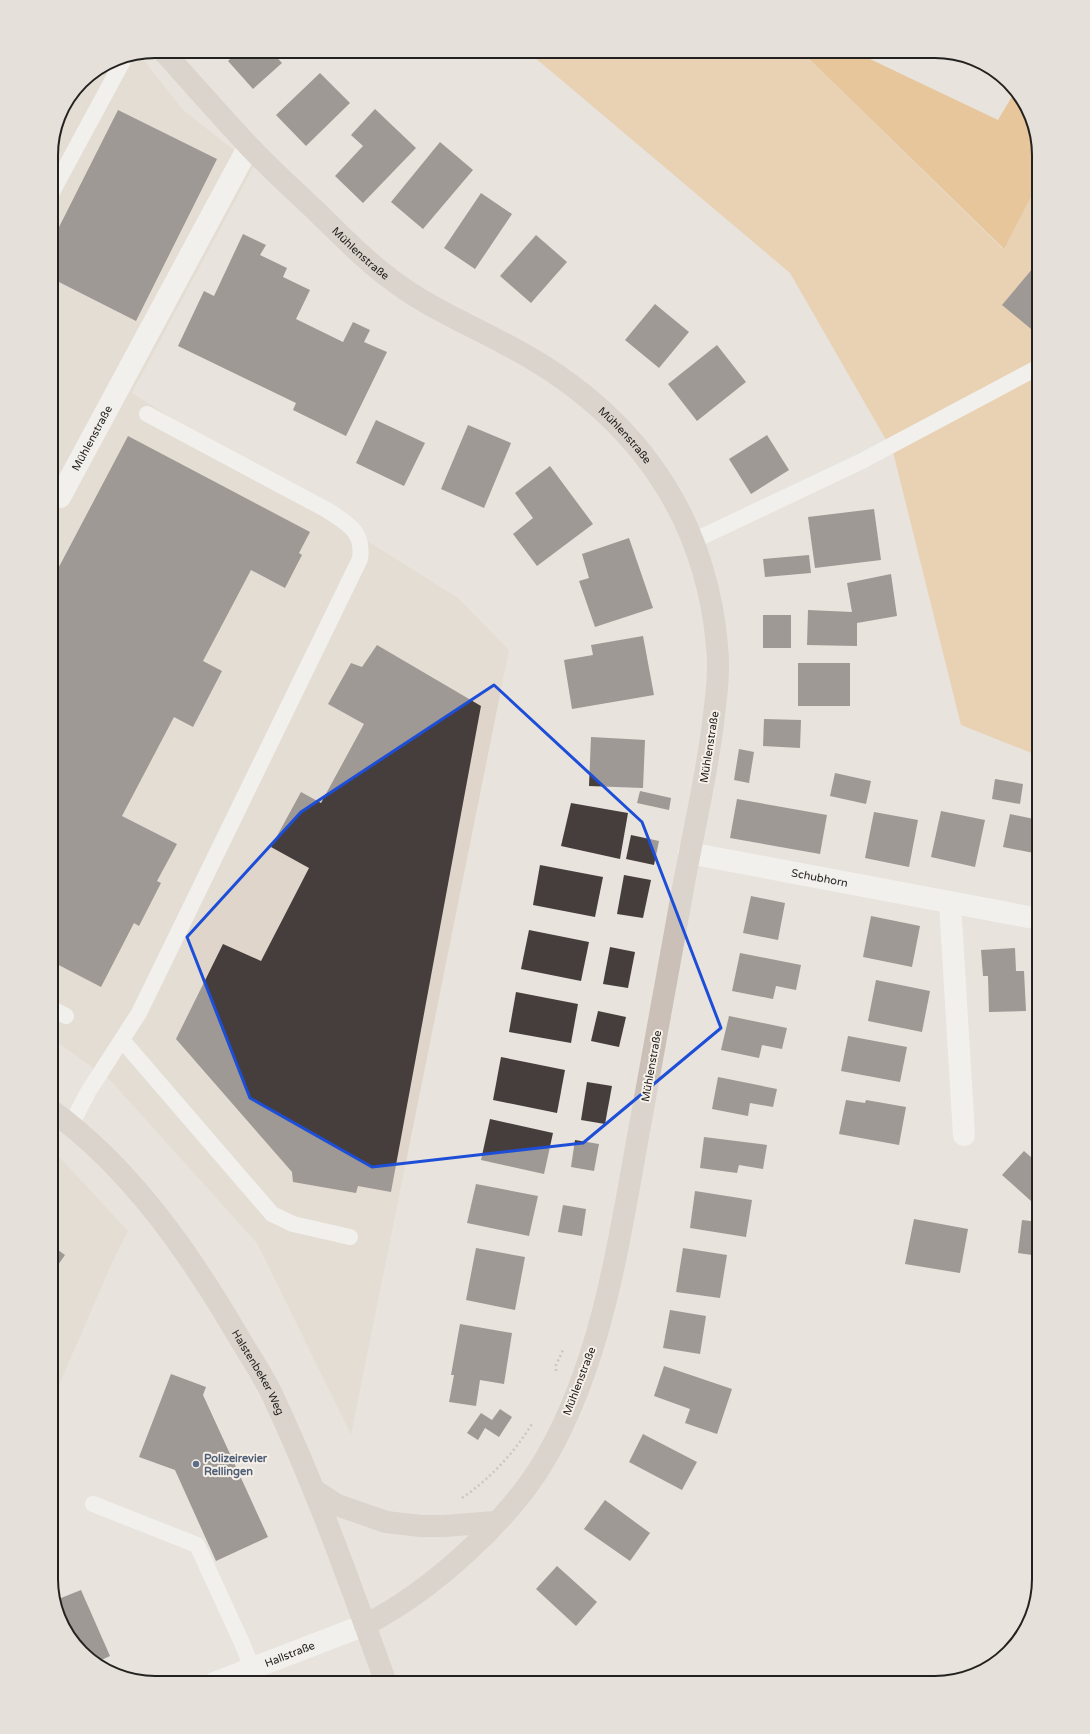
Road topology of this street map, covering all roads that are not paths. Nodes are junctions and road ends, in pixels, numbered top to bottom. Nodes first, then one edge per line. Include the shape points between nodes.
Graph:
1 (169, 58) edge
2 (121, 64) edge
3 (249, 146) junction
4 (58, 181) edge
5 (1032, 371) edge
6 (147, 414) dead end
7 (60, 497) dead end
8 (692, 541) junction
9 (689, 853) junction
10 (950, 903) junction
11 (1032, 918) edge
12 (58, 1012) edge
13 (66, 1016) dead end
14 (122, 1040) junction
15 (58, 1115) edge
16 (71, 1125) junction
17 (964, 1136) dead end
18 (350, 1237) dead end
19 (314, 1490) junction
20 (93, 1504) dead end
21 (496, 1522) junction
22 (364, 1625) junction
23 (252, 1668) junction
24 (232, 1676) edge
25 (383, 1676) edge

1 - 3 street, Mühlenstraße
2 - 4 lane
3 - 7 street, Mühlenstraße
3 - 8 street, Mühlenstraße via 389,278 412,294 552,370 593,401 623,430 652,466 674,501
5 - 8 lane via 860,462
6 - 14 lane via 327,510 348,524 359,536 362,547 360,559 139,1013
8 - 9 street, Mühlenstraße via 710,594 718,648 718,688 710,750
9 - 10 street, Schubhorn
9 - 21 street, Mühlenstraße via 621,1232 597,1332 576,1392 549,1452 536,1475
10 - 11 street, Schubhorn
10 - 17 street
12 - 13 lane
14 - 16 lane via 88,1092
14 - 18 lane via 272,1214 293,1224
15 - 16 street, Halstenbeker Weg
16 - 19 street, Halstenbeker Weg via 115,1168 161,1219 211,1290 276,1401
19 - 21 street via 337,1505 386,1522 444,1526
19 - 22 street, Halstenbeker Weg
20 - 23 lane via 197,1544
21 - 22 street, Mühlenstraße via 442,1573 387,1614
22 - 23 street, Hallstraße
22 - 25 street, Halstenbeker Weg
23 - 24 street, Hallstraße

